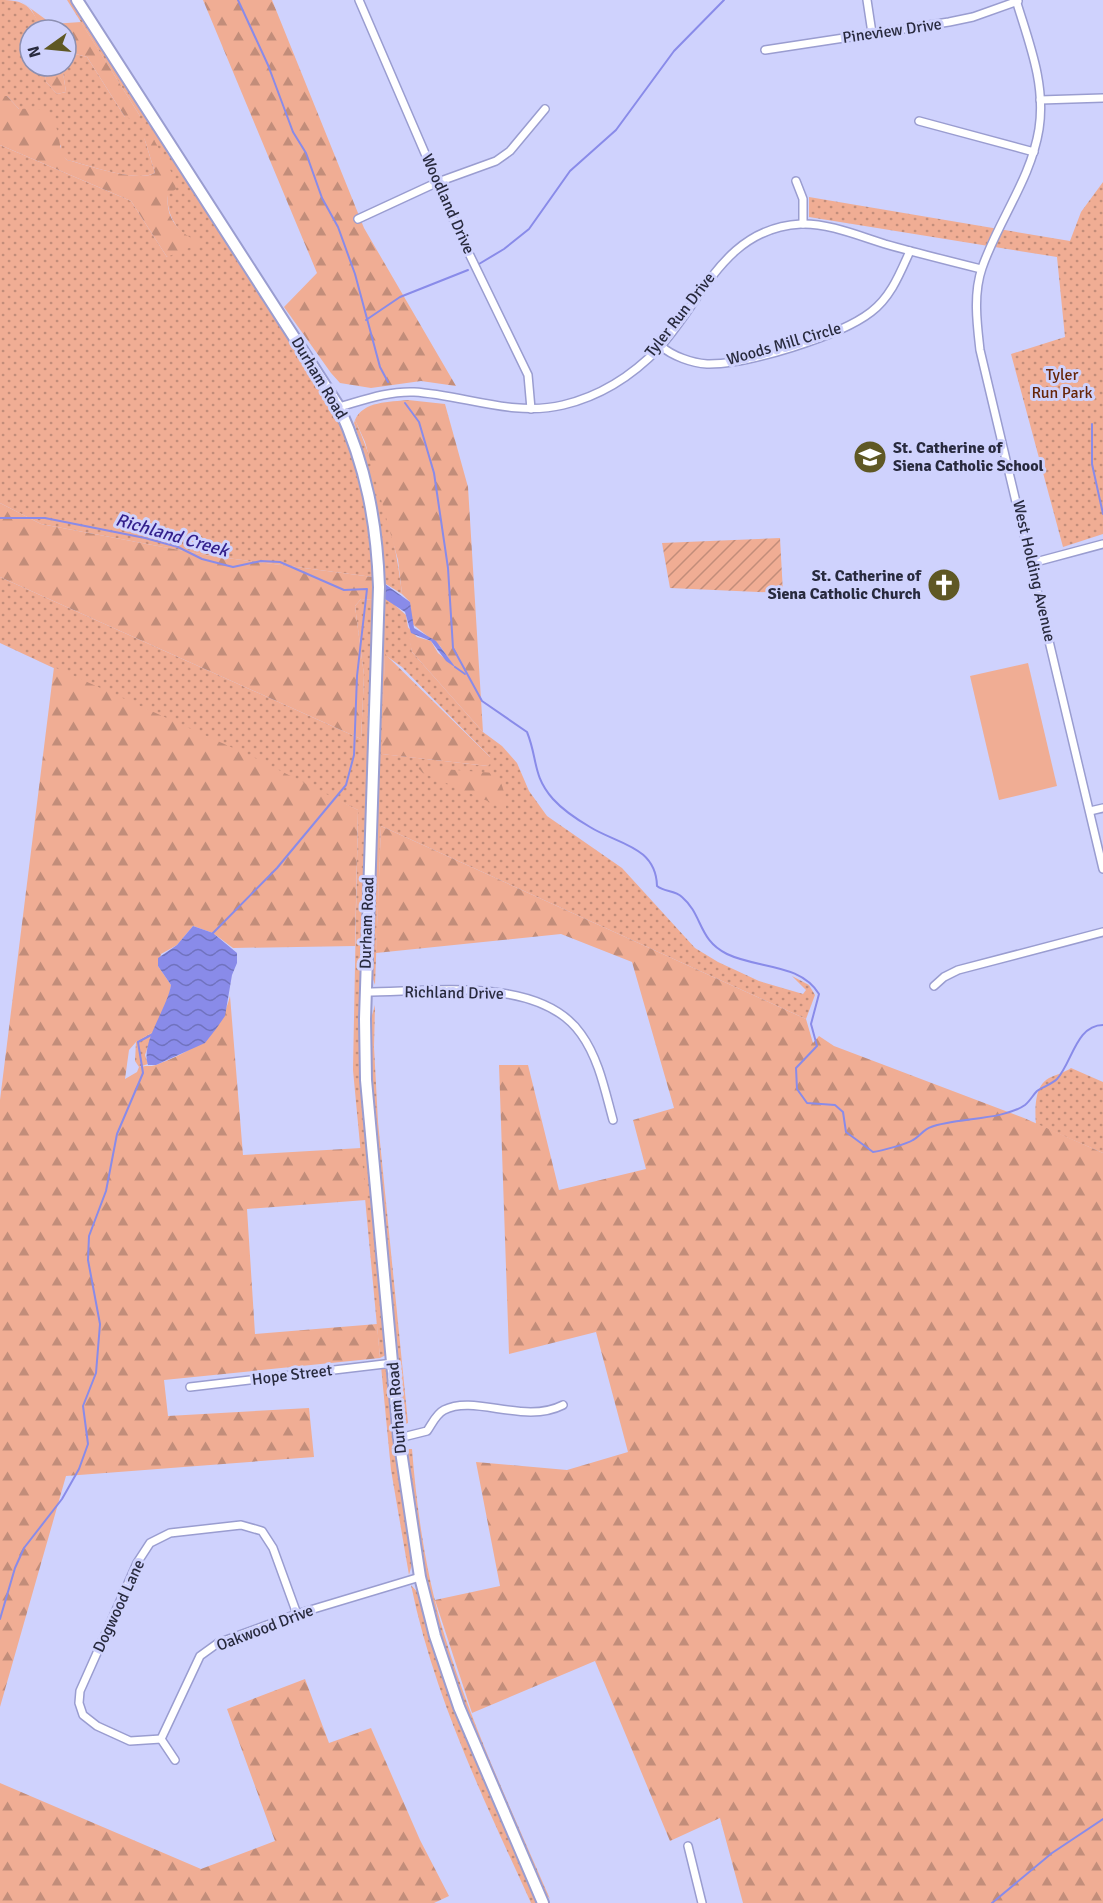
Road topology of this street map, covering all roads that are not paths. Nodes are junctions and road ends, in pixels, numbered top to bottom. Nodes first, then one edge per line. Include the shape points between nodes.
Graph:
1 (77, 0) edge
2 (359, 0) edge
3 (867, 0) edge
4 (1017, 1) edge
5 (872, 33) junction
6 (765, 50) dead end
7 (1103, 98) edge
8 (1040, 100) junction
9 (545, 109) dead end
10 (919, 121) dead end
11 (1034, 152) junction
12 (796, 181) dead end
13 (438, 182) junction
14 (358, 219) dead end
15 (803, 224) junction
16 (910, 251) junction
17 (981, 270) junction
18 (661, 346) junction
19 (339, 407) junction
20 (531, 409) junction
21 (1103, 544) edge
22 (1032, 563) junction
23 (1103, 808) edge
24 (1090, 811) junction
25 (1103, 869) edge
26 (1103, 932) edge
27 (934, 987) dead end
28 (365, 992) junction
29 (613, 1120) dead end
30 (393, 1363) junction
31 (190, 1387) dead end
32 (563, 1405) dead end
33 (399, 1438) junction
34 (420, 1577) junction
35 (297, 1614) junction
36 (161, 1739) junction
37 (175, 1760) dead end
38 (688, 1845) dead end
39 (543, 1903) edge
40 (702, 1903) edge

1 - 19 main road, Durham Road
2 - 13 street, Woodland Drive
3 - 5 street
4 - 5 street, Pineview Drive via 949,22
4 - 8 street, West Holding Avenue via 1038,71
5 - 6 street, Pineview Drive
7 - 8 street
8 - 11 street, West Holding Avenue
9 - 13 street via 510,151 496,161
10 - 11 street
11 - 17 street, West Holding Avenue
12 - 15 street via 803,199
13 - 14 street
13 - 20 street, Woodland Drive via 528,375
15 - 16 street, Tyler Run Drive via 836,229
15 - 18 street, Tyler Run Drive via 779,227 722,261
16 - 17 street, Tyler Run Drive
16 - 18 street, Woods Mill Circle via 887,297 837,332 722,363 686,359
17 - 22 street, West Holding Avenue via 976,316 980,350
18 - 20 street, Tyler Run Drive via 622,381 596,394 562,405
19 - 20 street, Tyler Run Drive via 384,393 414,392
19 - 28 main road, Durham Road via 367,483 378,549
21 - 22 street
22 - 24 street, West Holding Avenue
23 - 24 street
24 - 25 street, West Holding Avenue
26 - 27 street via 958,970
28 - 29 street, Richland Drive via 508,993 546,1004 566,1018 586,1042
28 - 30 main road, Durham Road via 366,1083
30 - 31 street, Hope Street
30 - 33 main road, Durham Road
32 - 33 street via 534,1413 455,1407 439,1414 427,1431
33 - 34 main road, Durham Road
34 - 35 street, Oakwood Drive
34 - 39 main road, Durham Road via 459,1707
35 - 36 street, Oakwood Drive via 218,1643 200,1656
35 - 36 street, Dogwood Lane via 273,1548 262,1531 241,1525 170,1533 150,1543 137,1563 94,1659 79,1703 90,1721 130,1742
36 - 37 street
38 - 40 street

